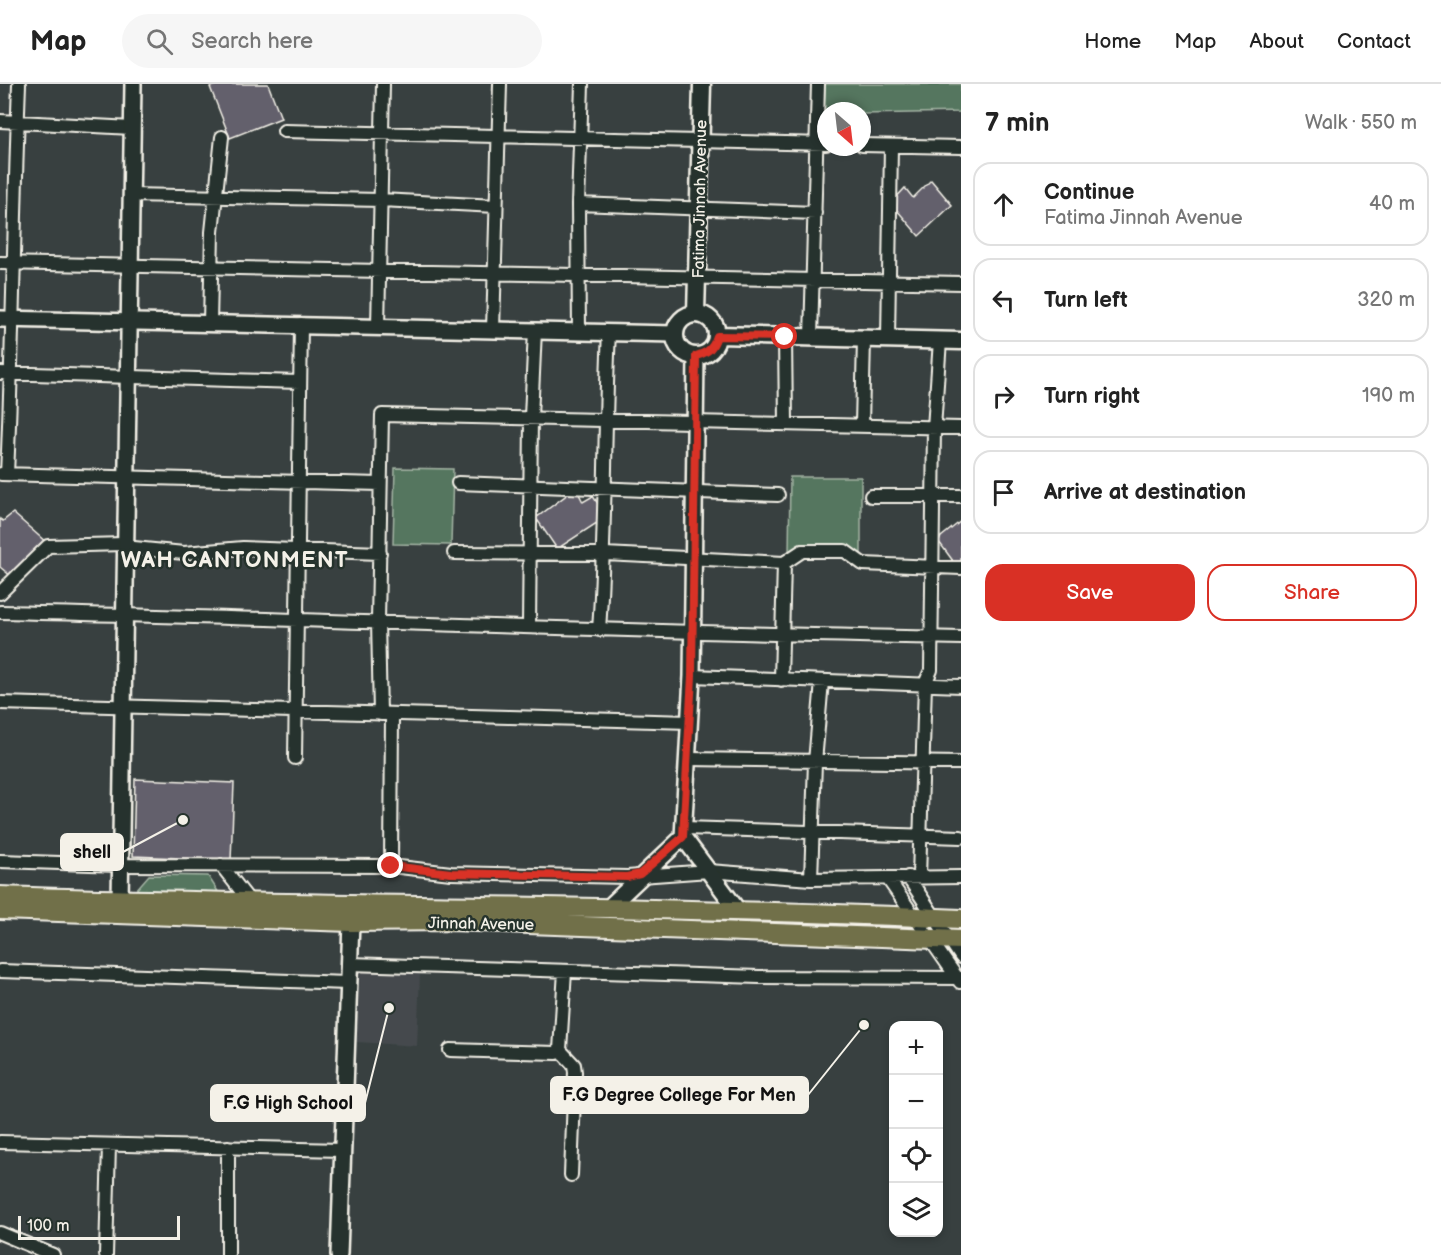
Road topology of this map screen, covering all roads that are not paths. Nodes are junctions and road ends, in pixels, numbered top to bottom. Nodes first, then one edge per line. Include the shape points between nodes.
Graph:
1 (19, 84) edge
2 (132, 84) edge
3 (383, 84) edge
4 (500, 84) edge
5 (582, 84) edge
6 (702, 84) edge
7 (818, 84) edge
8 (819, 102) edge
9 (0, 122) edge
10 (17, 123) junction
11 (132, 128) junction
12 (284, 131) dead end
13 (382, 134) junction
14 (222, 137) dead end
15 (498, 137) junction
16 (580, 140) junction
17 (700, 141) junction
18 (817, 144) edge
19 (871, 145) edge
20 (891, 146) junction
21 (961, 147) edge
22 (820, 156) edge
23 (130, 195) junction
24 (217, 196) junction
25 (381, 200) junction
26 (578, 204) junction
27 (496, 206) junction
28 (699, 208) junction
29 (814, 213) junction
30 (6, 263) edge
31 (129, 266) junction
32 (210, 267) junction
33 (379, 271) junction
34 (495, 273) junction
35 (578, 274) junction
36 (697, 276) junction
37 (813, 279) junction
38 (888, 281) junction
39 (961, 283) edge
40 (696, 314) junction
41 (7, 319) edge
42 (128, 321) junction
43 (210, 323) junction
44 (301, 324) junction
45 (378, 327) junction
46 (493, 330) junction
47 (535, 330) junction
48 (579, 331) junction
49 (609, 332) junction
50 (675, 334) junction
51 (717, 336) junction
52 (785, 337) junction
53 (811, 338) junction
54 (864, 339) junction
55 (888, 339) junction
56 (940, 340) junction
57 (961, 341) edge
58 (696, 356) junction
59 (6, 373) edge
60 (127, 378) junction
61 (300, 382) junction
62 (531, 417) junction
63 (605, 419) junction
64 (695, 420) junction
65 (786, 423) junction
66 (862, 425) junction
67 (934, 428) junction
68 (961, 428) edge
69 (3, 474) edge
70 (125, 476) junction
71 (299, 481) junction
72 (458, 483) dead end
73 (380, 484) junction
74 (531, 486) junction
75 (605, 487) junction
76 (694, 491) junction
77 (778, 495) dead end
78 (871, 496) dead end
79 (961, 496) edge
80 (934, 497) junction
81 (124, 545) junction
82 (298, 551) junction
83 (380, 553) junction
84 (454, 553) dead end
85 (530, 553) junction
86 (604, 554) junction
87 (692, 560) junction
88 (784, 563) junction
89 (933, 568) junction
90 (961, 568) edge
91 (3, 584) edge
92 (0, 612) edge
93 (122, 615) junction
94 (297, 620) junction
95 (378, 621) junction
96 (529, 627) junction
97 (599, 630) junction
98 (691, 634) junction
99 (783, 635) junction
100 (932, 637) junction
101 (961, 638) edge
102 (692, 676) junction
103 (781, 680) junction
104 (822, 681) junction
105 (925, 684) junction
106 (961, 686) edge
107 (0, 703) edge
108 (122, 706) junction
109 (295, 712) junction
110 (386, 714) junction
111 (690, 722) junction
112 (295, 758) dead end
113 (689, 759) junction
114 (923, 761) junction
115 (815, 762) junction
116 (961, 763) edge
117 (813, 832) junction
118 (684, 833) junction
119 (921, 835) junction
120 (961, 837) edge
121 (0, 861) edge
122 (120, 865) junction
123 (221, 865) junction
124 (391, 866) junction
125 (709, 871) junction
126 (640, 874) junction
127 (914, 877) junction
128 (961, 877) edge
129 (811, 879) junction
130 (888, 879) junction
131 (0, 896) edge
132 (120, 900) junction
133 (250, 902) junction
134 (0, 909) edge
135 (607, 909) junction
136 (739, 912) junction
137 (938, 918) junction
138 (918, 919) junction
139 (961, 919) edge
140 (351, 922) junction
141 (931, 939) junction
142 (956, 940) edge
143 (961, 957) edge
144 (349, 964) junction
145 (0, 971) edge
146 (565, 971) junction
147 (960, 980) edge
148 (348, 983) junction
149 (450, 1050) dead end
150 (560, 1050) junction
151 (0, 1142) edge
152 (109, 1145) junction
153 (228, 1147) junction
154 (342, 1150) junction
155 (571, 1175) dead end
156 (0, 1233) edge
157 (54, 1255) edge
158 (106, 1255) edge
159 (228, 1255) edge
160 (339, 1255) edge

1 - 10 street
2 - 11 street
3 - 13 street
4 - 15 street
5 - 16 street
6 - 17 main road, Fatima Jinnah Avenue
7 - 8 street
9 - 10 street
10 - 11 street
10 - 30 street
11 - 23 street
12 - 13 street
13 - 15 street
13 - 25 street
14 - 24 street
15 - 16 street
15 - 27 street
16 - 17 street
16 - 26 street
17 - 18 street
17 - 28 main road, Fatima Jinnah Avenue
19 - 20 street
20 - 21 street
20 - 38 street
22 - 29 street
23 - 24 street
23 - 31 street
24 - 25 street
24 - 32 street
25 - 27 street
25 - 33 street
26 - 28 street
26 - 35 street
27 - 34 street
28 - 29 street
28 - 36 main road, Fatima Jinnah Avenue
29 - 37 street
30 - 31 street
30 - 41 street
31 - 32 street
31 - 42 street
32 - 33 street
32 - 43 street
33 - 34 street
33 - 45 street
34 - 35 street
34 - 46 street
35 - 36 street
35 - 48 street
36 - 37 street
36 - 40 main road, Fatima Jinnah Avenue
37 - 38 street
37 - 53 street
38 - 39 street
38 - 55 street
40 - 50 main road via 679,322
40 - 51 main road via 714,323
41 - 42 street
41 - 59 street
42 - 43 street
42 - 60 street
43 - 44 street
44 - 45 street
44 - 61 street
45 - 46 street
46 - 47 street
47 - 48 street
47 - 62 street
48 - 49 street
49 - 50 street
49 - 63 street
50 - 58 main road via 681,350
51 - 52 main road
51 - 58 main road via 706,353
52 - 53 main road
52 - 65 street
53 - 54 main road
54 - 55 main road
54 - 66 street
55 - 56 main road
56 - 57 main road
56 - 67 street
58 - 64 street
59 - 60 street
59 - 69 street
60 - 61 street
60 - 70 street
61 - 71 street
62 - 63 street
62 - 73 street via 382,415
62 - 74 street
63 - 64 street
63 - 75 street
64 - 65 street
64 - 76 street
65 - 66 street
66 - 67 street
67 - 68 street
67 - 80 street
69 - 70 street
70 - 71 street
70 - 81 street
71 - 73 street
71 - 82 street
72 - 74 street
73 - 83 street
74 - 75 street
74 - 85 street
75 - 76 street
75 - 86 street
76 - 77 street
76 - 87 street
78 - 80 street
79 - 80 street
80 - 89 street
81 - 82 street via 184,553 243,548
81 - 91 street via 48,546
81 - 93 street
82 - 83 street
82 - 94 street
83 - 95 street
84 - 85 street
85 - 86 street
85 - 96 street
86 - 87 street
86 - 97 street
87 - 88 street
87 - 98 street
88 - 89 street via 802,551 845,551 863,564
88 - 99 street
89 - 90 street
89 - 100 street
92 - 93 street
93 - 94 street
93 - 108 street
94 - 95 street
94 - 109 street
95 - 96 street
95 - 110 street
96 - 97 street
97 - 98 street
98 - 99 street
98 - 102 street
99 - 100 street
99 - 103 street
100 - 101 street
100 - 105 street via 931,670
102 - 103 street
102 - 111 street
103 - 104 street
104 - 105 street
104 - 115 street
105 - 106 street
105 - 114 street
107 - 108 street
108 - 109 street
108 - 122 street
109 - 110 street
109 - 112 street
110 - 111 street
110 - 124 street
111 - 113 street
113 - 115 street
113 - 118 street
114 - 115 street
114 - 116 street
114 - 119 street
115 - 117 street
117 - 118 street
117 - 119 street
117 - 129 street
118 - 125 street
118 - 126 street
119 - 120 street
119 - 127 street
121 - 122 street
122 - 123 street
122 - 132 street
123 - 124 street
123 - 133 street
124 - 126 street via 451,873 627,877
125 - 126 street
125 - 129 street
125 - 136 street
126 - 135 street
127 - 128 street
127 - 130 street
127 - 137 street
129 - 130 street
130 - 138 street
131 - 132 main road, Jinnah Avenue
132 - 133 main road, Jinnah Avenue
133 - 135 main road, Jinnah Avenue
134 - 140 main road, Jinnah Avenue
135 - 136 main road, Jinnah Avenue
136 - 138 main road, Jinnah Avenue
137 - 138 main road, Jinnah Avenue
137 - 139 main road, Jinnah Avenue
137 - 142 street
138 - 141 street
140 - 141 main road, Jinnah Avenue via 462,921
140 - 144 street
141 - 142 main road, Jinnah Avenue
141 - 147 street
142 - 143 street
144 - 146 street
144 - 148 street
145 - 148 street
146 - 147 street
146 - 150 street
148 - 154 street
149 - 150 street
150 - 155 street via 575,1072
151 - 152 street
152 - 153 street
152 - 158 street
153 - 154 street
153 - 159 street
154 - 160 street
156 - 157 street

